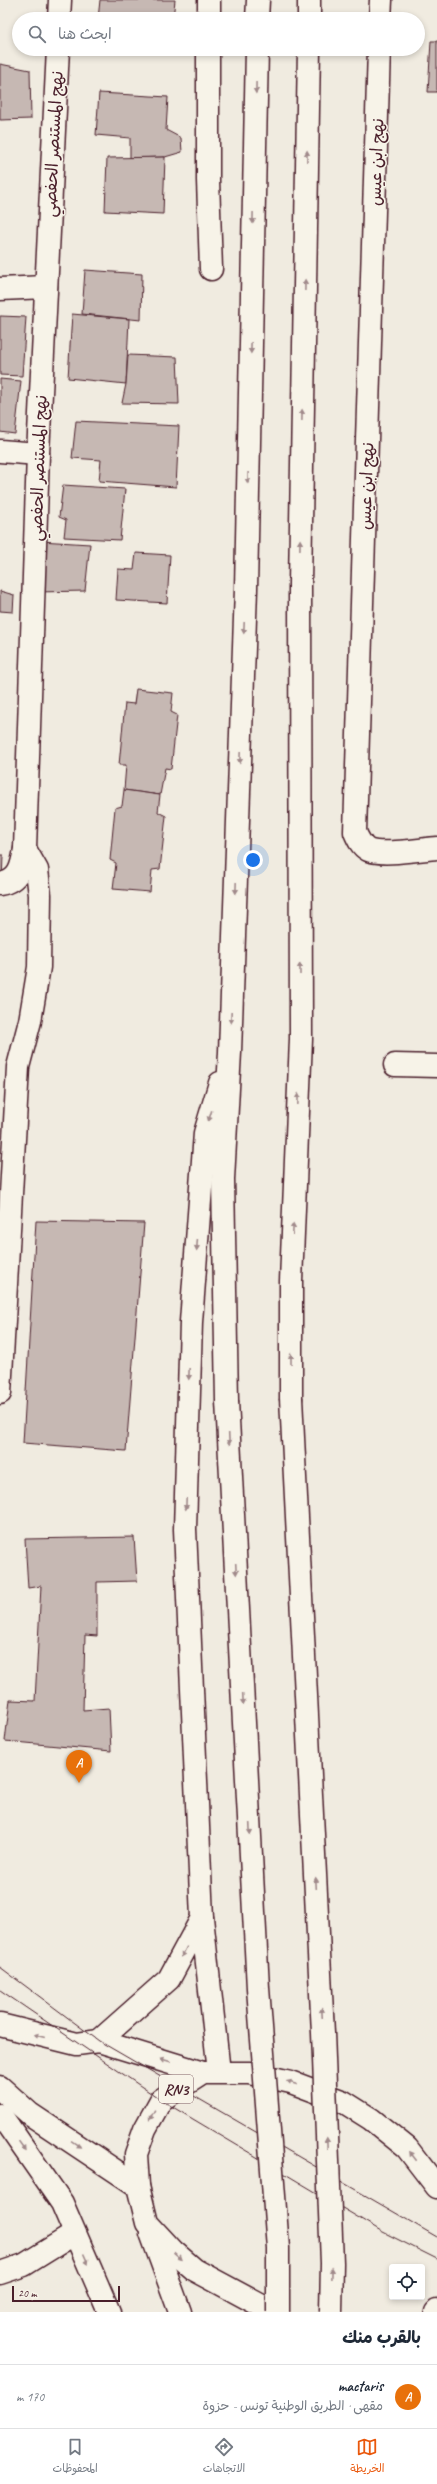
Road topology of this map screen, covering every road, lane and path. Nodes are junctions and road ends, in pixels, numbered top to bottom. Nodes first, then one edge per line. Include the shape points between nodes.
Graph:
1 (60, 0) edge
2 (209, 0) edge
3 (258, 0) edge
4 (309, 0) edge
5 (381, 0) edge
6 (59, 12) edge
7 (209, 12) edge
8 (257, 12) edge
9 (309, 12) edge
10 (380, 12) edge
11 (58, 56) edge
12 (208, 56) edge
13 (257, 56) edge
14 (309, 56) edge
15 (379, 56) edge
16 (211, 268) dead end
17 (46, 287) junction
18 (0, 289) edge
19 (0, 451) edge
20 (38, 454) junction
21 (437, 848) edge
22 (25, 849) junction
23 (5, 883) edge
24 (230, 1052) junction
25 (395, 1065) dead end
26 (437, 1066) edge
27 (9, 1067) edge
28 (0, 1393) edge
29 (202, 1918) junction
30 (0, 2025) edge
31 (100, 2041) junction
32 (211, 2072) junction
33 (0, 2087) edge
34 (0, 2114) edge
35 (138, 2186) junction
36 (437, 2187) edge
37 (147, 2223) junction
38 (74, 2234) junction
39 (0, 2273) edge
40 (109, 2312) edge
41 (180, 2312) edge
42 (273, 2312) edge
43 (278, 2312) edge
44 (331, 2312) edge

1 - 6 main road
2 - 7 main road
3 - 8 main road
4 - 9 main road
5 - 10 main road
11 - 17 main road, نهج المستنصر الحفصي
12 - 16 main road
13 -> 24 main road via 246,589
44 -> 14 main road, bridge via 332,2262 323,2033 291,1398 291,1281 301,1039 300,584
15 - 21 main road, نهج ابن عيس via 355,832 359,842 368,850
17 - 18 main road
17 - 20 main road, نهج المستنصر الحفصي
19 - 20 main road
20 - 22 main road, نهج المستنصر الحفصي
22 - 23 main road, نهج المستنصر الحفصي via 19,872
22 - 27 main road via 37,870 40,895 39,967 30,1021
24 -> 29 main road via 205,1133 191,1322 185,1529
24 -> 43 main road, bridge via 223,1179 227,1400 258,1980 278,2248
25 - 26 main road
27 - 28 main road
29 -> 31 main road via 169,1979
29 - 32 main road
31 -> 30 main road, RN3 via 77,2044
32 -> 31 main road, RN3
32 -> 35 main road, RN3 via 160,2100 136,2154
36 -> 32 main road, RN3 via 407,2148 371,2119 344,2102 291,2082 250,2073
33 -> 35 main road via 30,2114
34 -> 38 main road via 62,2203
35 - 37 main road, RN3
37 - 41 main road
37 -> 42 main road, RN3 via 195,2270
38 - 39 main road via 24,2264
38 -> 40 main road

